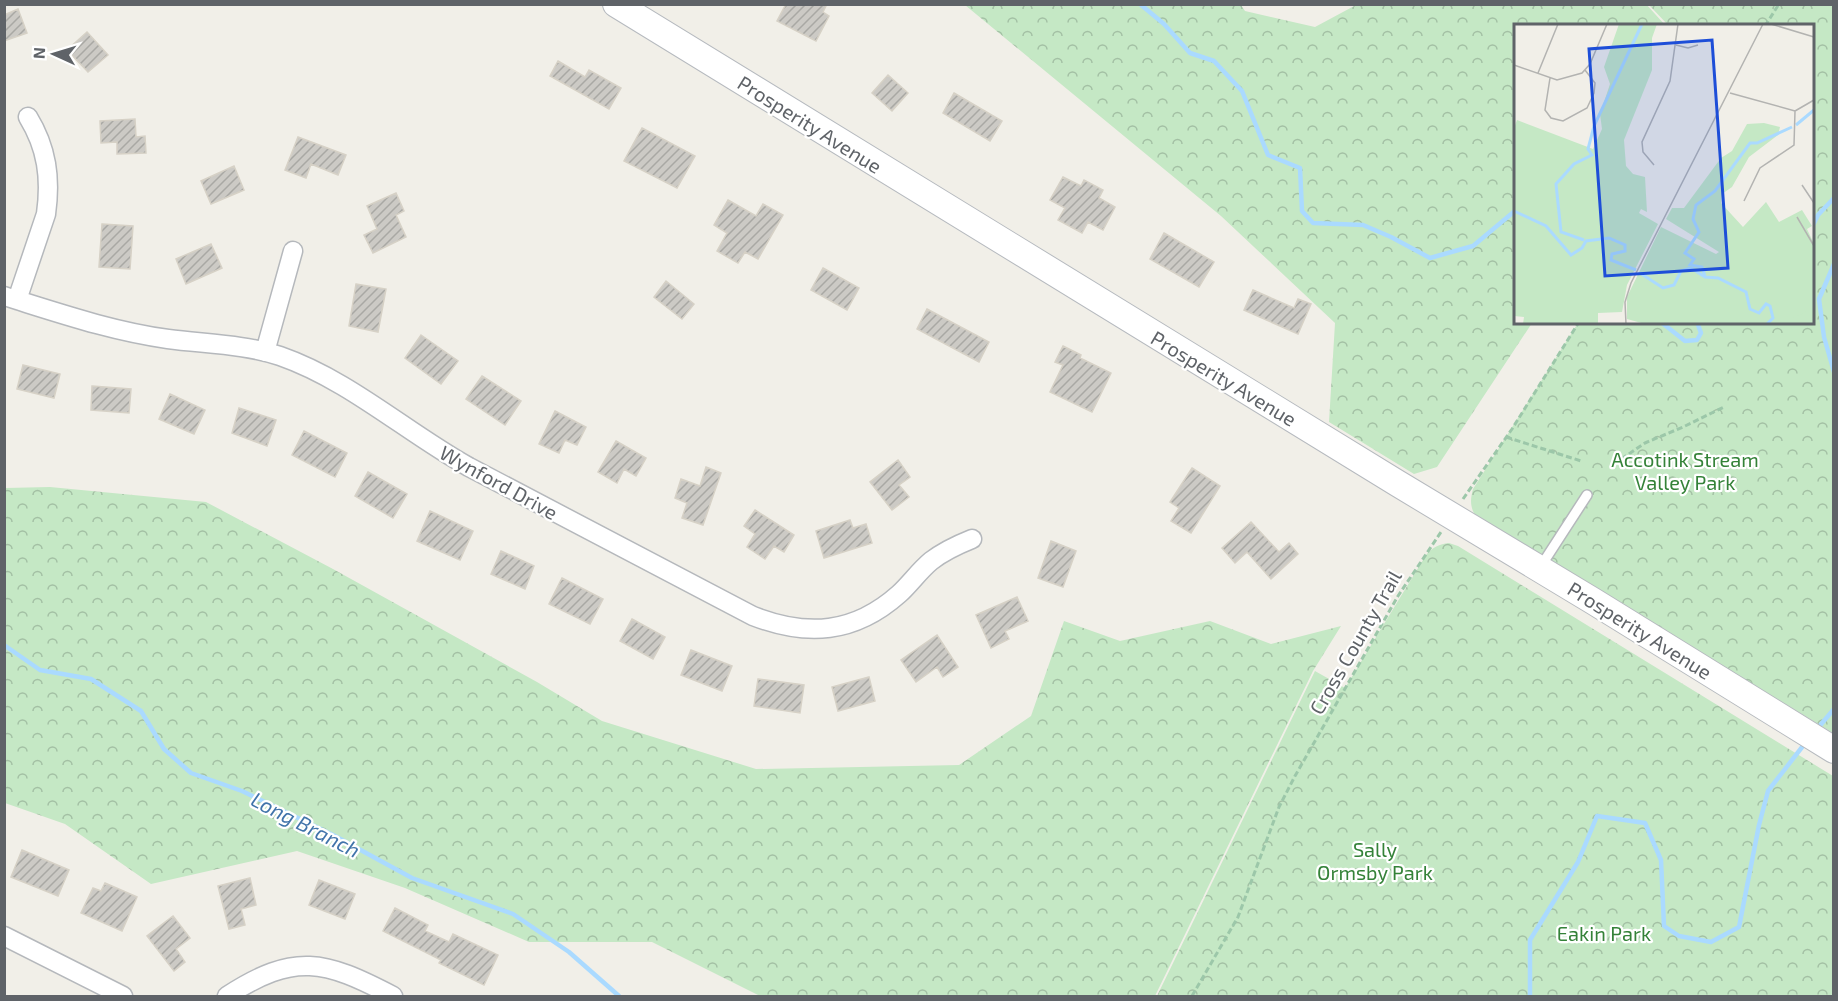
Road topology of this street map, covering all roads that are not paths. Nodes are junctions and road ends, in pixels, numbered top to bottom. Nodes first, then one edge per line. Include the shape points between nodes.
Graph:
1 (616, 4) edge
2 (28, 117) dead end
3 (293, 251) dead end
4 (11, 298) edge
5 (265, 352) junction
6 (1587, 495) dead end
7 (972, 539) dead end
8 (1539, 568) junction
9 (1833, 750) edge
10 (4, 936) edge
11 (123, 996) edge
12 (227, 996) edge
13 (393, 996) edge

1 - 8 main road, Prosperity Avenue
2 - 4 street via 45,154 48,200 46,214
3 - 5 street
4 - 5 street, Wynford Drive via 108,328
5 - 7 street, Wynford Drive via 303,364 469,467 777,625 813,630 858,620 899,594 932,560
6 - 8 lane
8 - 9 main road, Prosperity Avenue
10 - 11 street
12 - 13 street via 276,970 319,966 339,970

